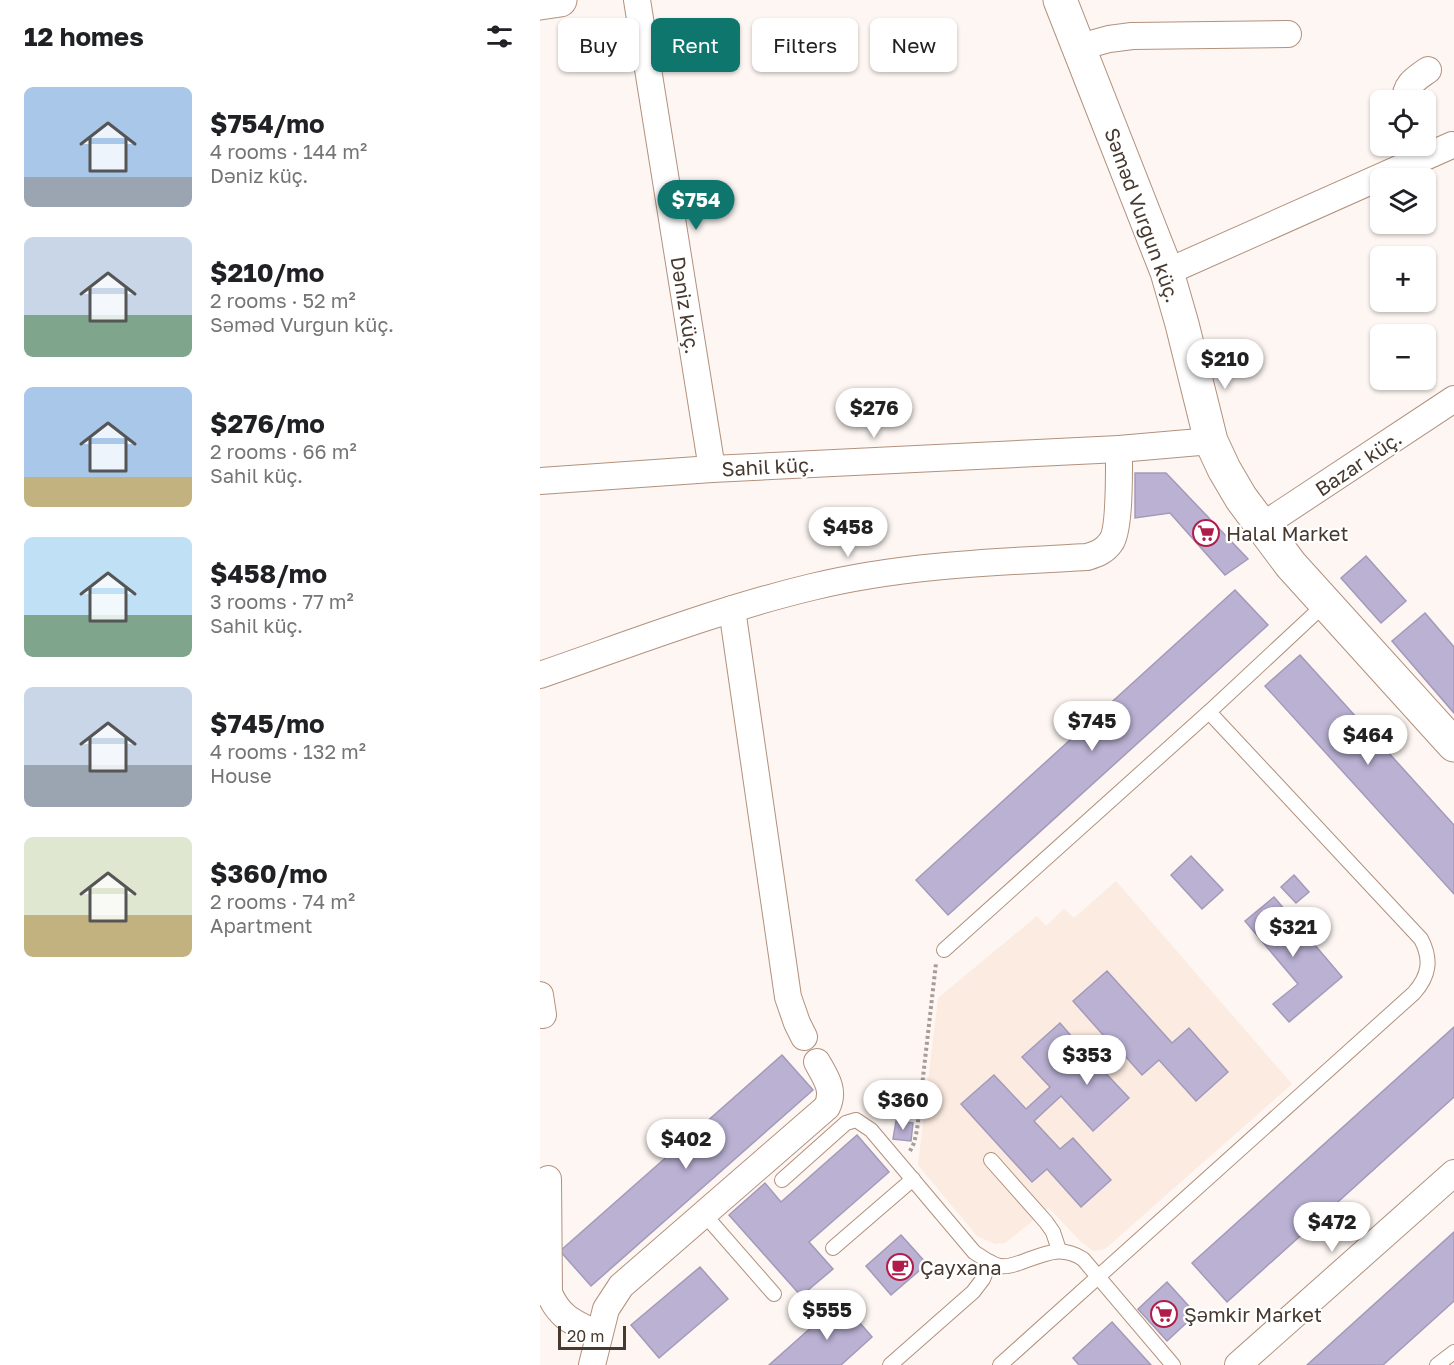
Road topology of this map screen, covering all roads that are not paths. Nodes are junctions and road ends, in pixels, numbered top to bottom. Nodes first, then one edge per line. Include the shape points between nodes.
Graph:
1 (560, 0) edge
2 (637, 0) edge
3 (1060, 0) edge
4 (540, 3) edge
5 (1288, 34) dead end
6 (1080, 47) junction
7 (1428, 70) dead end
8 (1408, 90) edge
9 (1452, 145) dead end
10 (1436, 148) edge
11 (1409, 156) edge
12 (1167, 272) junction
13 (1454, 399) edge
14 (1211, 441) junction
15 (1119, 449) junction
16 (712, 469) junction
17 (540, 481) edge
18 (1262, 526) junction
19 (1325, 604) junction
20 (732, 609) junction
21 (540, 675) edge
22 (1209, 712) junction
23 (1454, 745) edge
24 (944, 950) road end
25 (804, 1037) dead end
26 (817, 1062) dead end
27 (992, 1160) dead end
28 (1454, 1173) edge
29 (548, 1179) dead end
30 (913, 1179) junction
31 (782, 1180) dead end
32 (704, 1214) junction
33 (833, 1248) dead end
34 (1059, 1250) junction
35 (990, 1262) junction
36 (1098, 1277) junction
37 (774, 1294) dead end
38 (599, 1335) junction
39 (1454, 1352) edge
40 (592, 1365) edge
41 (890, 1365) edge
42 (1000, 1365) edge
43 (1173, 1365) edge
44 (1239, 1365) edge
45 (1437, 1365) edge

1 - 4 main road
2 - 16 street, Dәniz küç.
3 - 6 main road, Səməd Vurğun küç.
5 - 6 street via 1132,36
6 - 12 main road, Səməd Vurğun küç.
7 - 8 street via 1410,83
9 - 10 street
11 - 12 street
12 - 14 main road, Səməd Vurğun küç.
13 - 18 street, Bazar küç.
14 - 15 street, Sahil küç.
14 - 18 main road, Səməd Vurğun küç. via 1241,498
15 - 16 street, Sahil küç.
15 - 20 street via 1115,529 1112,542 1100,553 914,568 813,587
16 - 17 street, Sahil küç.
18 - 19 main road, Səməd Vurğun küç.
19 - 22 lane
19 - 23 main road, Səməd Vurğun küç.
20 - 21 street
20 - 25 street via 788,997
22 - 24 lane
22 - 36 lane via 1421,939 1428,952 1427,969 1414,993
26 - 32 street via 829,1083 831,1096 827,1107
27 - 34 lane via 1046,1222
28 - 44 street
29 - 38 street via 549,1293 555,1308 568,1320
30 - 31 lane via 871,1130 856,1120 846,1123
30 - 33 lane
30 - 35 lane via 975,1252
32 - 37 lane
32 - 38 street via 621,1286 606,1309
34 - 35 lane via 1012,1266
34 - 36 lane via 1083,1259
35 - 41 lane via 973,1292
36 - 42 lane
36 - 43 lane
38 - 40 street
39 - 45 lane

